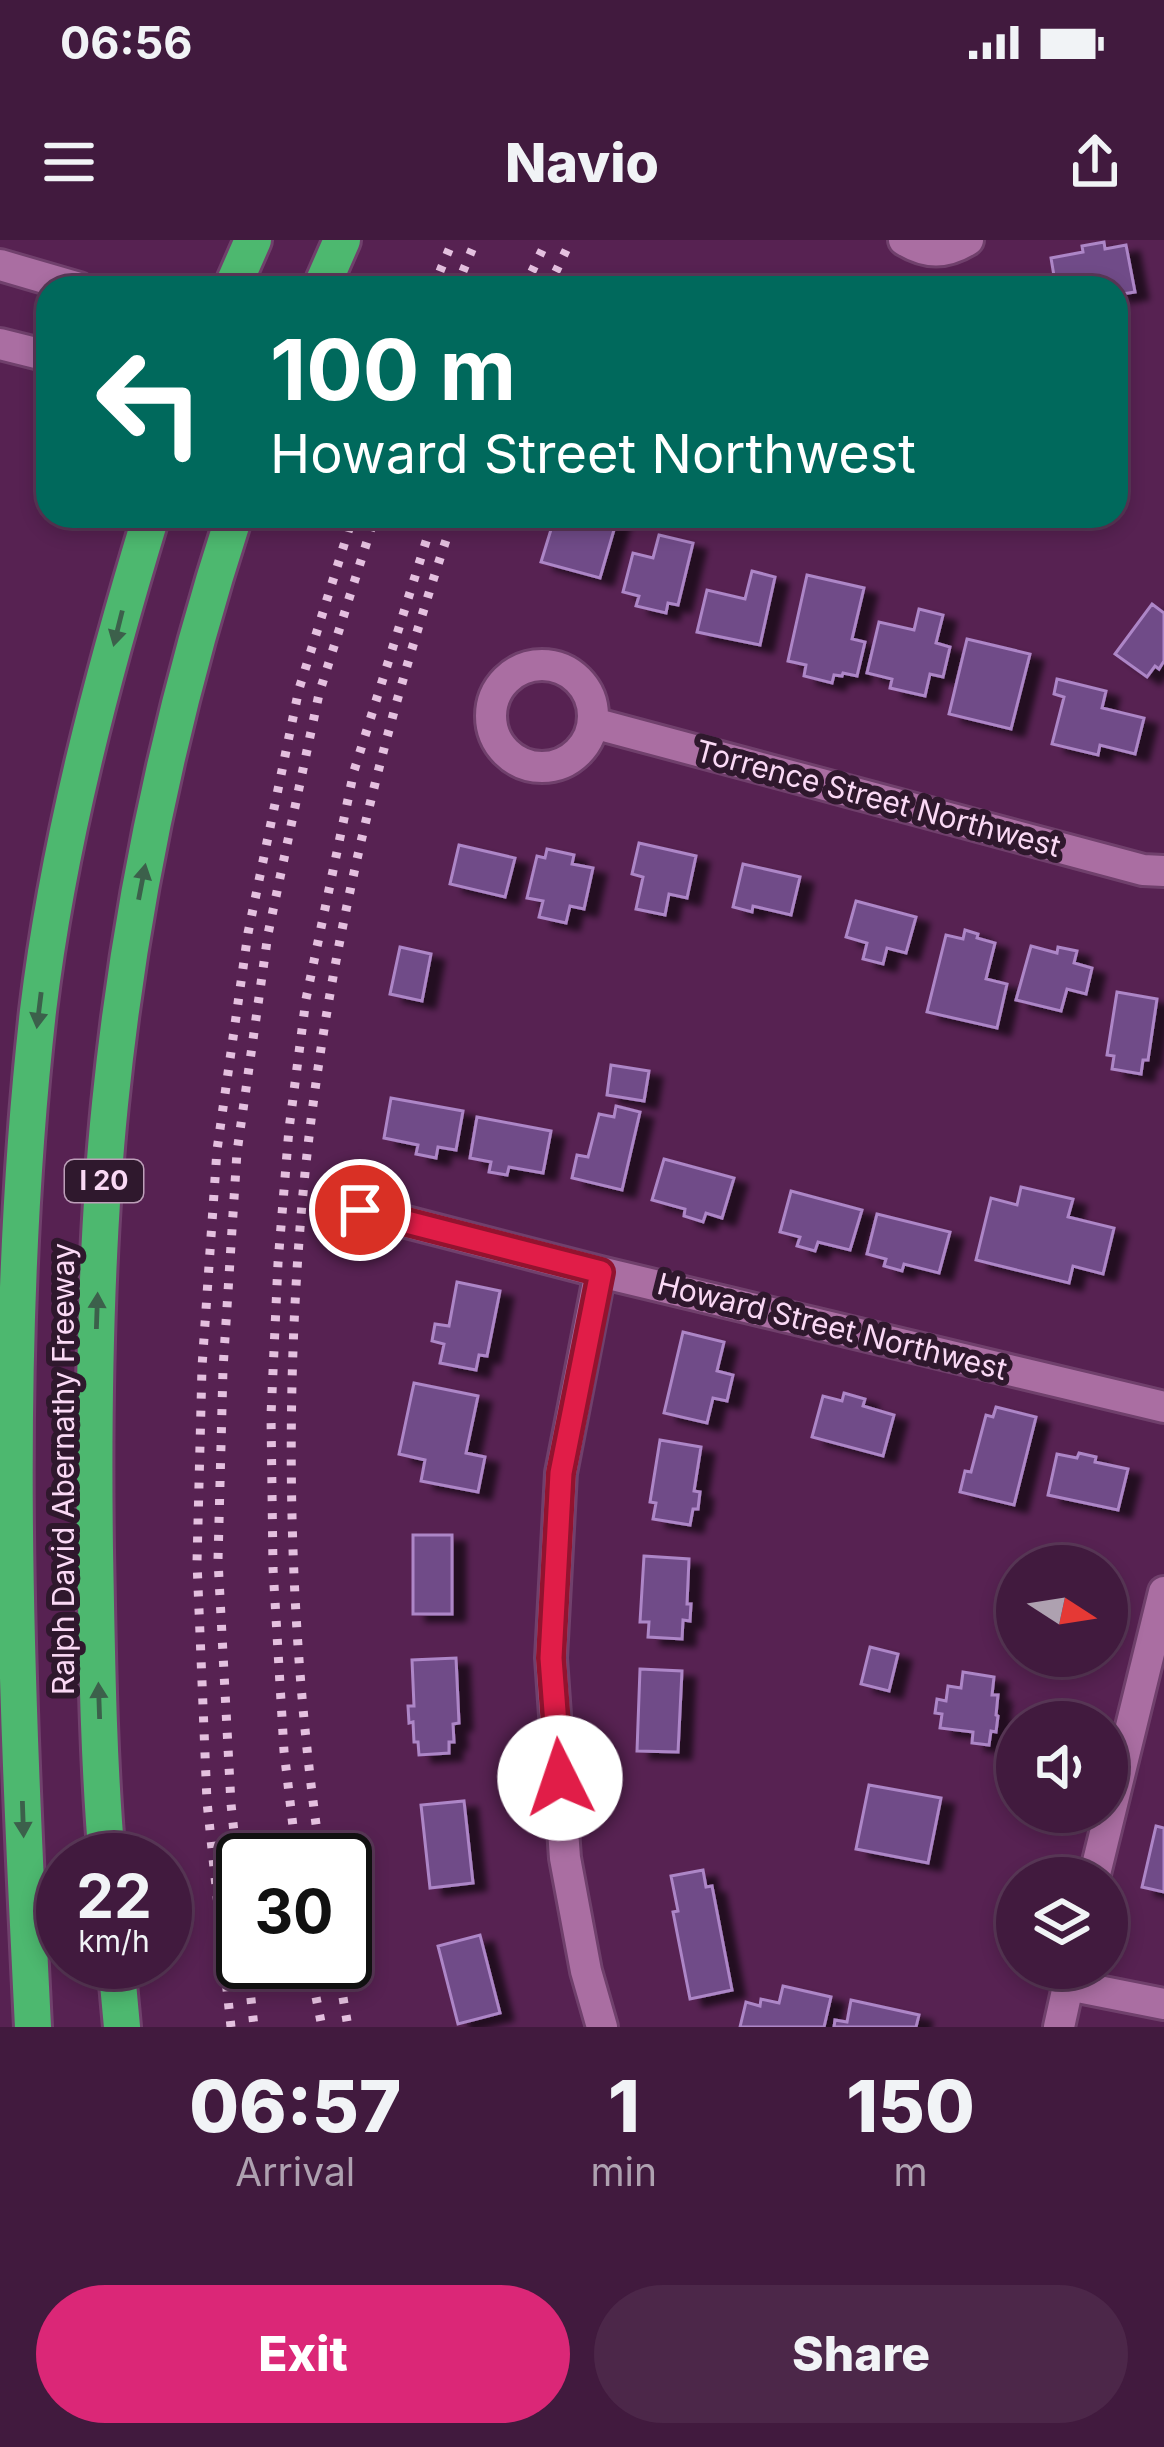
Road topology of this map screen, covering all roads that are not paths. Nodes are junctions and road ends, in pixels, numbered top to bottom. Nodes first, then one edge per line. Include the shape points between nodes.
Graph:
1 (253, 240) edge
2 (342, 240) edge
3 (904, 240) edge
4 (968, 240) edge
5 (0, 265) edge
6 (38, 276) edge
7 (237, 276) edge
8 (326, 276) edge
9 (0, 344) edge
10 (36, 353) edge
11 (147, 528) edge
12 (230, 528) edge
13 (593, 723) dead end
14 (1164, 871) edge
15 (360, 1210) dead end
16 (601, 1272) junction
17 (1164, 1407) edge
18 (1164, 1592) edge
19 (105, 1833) edge
20 (1099, 1857) edge
21 (118, 1989) edge
22 (1067, 1989) edge
23 (1112, 1989) edge
24 (1164, 2004) edge
25 (33, 2027) edge
26 (122, 2027) edge
27 (602, 2027) edge
28 (1059, 2027) edge

1 - 7 highway
2 - 8 highway
3 - 4 street via 926,251
5 - 6 street
9 - 10 street
11 -> 25 highway, I 20 via 59,884 26,1140 14,1568
19 -> 12 highway, Ralph David Abernathy Freeway / I 20 via 94,1452 110,1104 156,808
13 - 14 street, Torrence Street Northwest
15 - 16 street, Howard Street Northwest
16 - 17 street, Howard Street Northwest
16 - 27 street via 561,1473 551,1658 566,1858
18 - 20 street
21 - 26 highway
22 - 28 street
23 - 24 street

